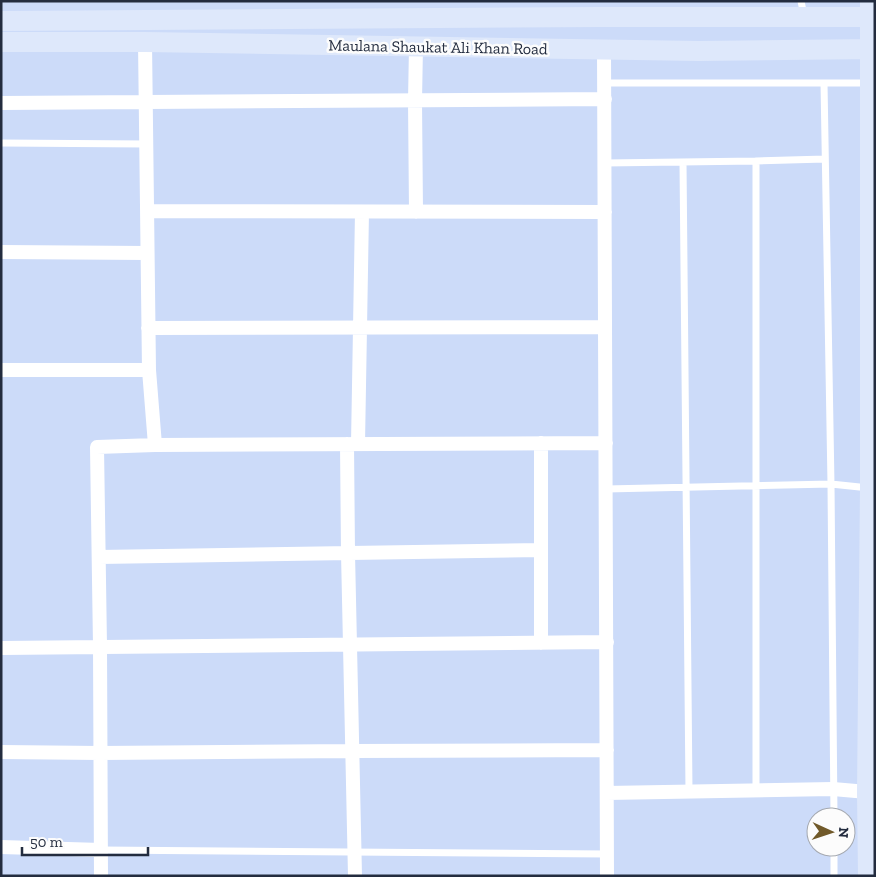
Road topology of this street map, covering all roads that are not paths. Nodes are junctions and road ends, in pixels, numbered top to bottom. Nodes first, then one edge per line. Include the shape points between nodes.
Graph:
1 (802, 9) edge
2 (872, 12) edge
3 (1, 21) edge
4 (1, 42) edge
5 (145, 42) junction
6 (416, 46) junction
7 (604, 49) junction
8 (872, 49) edge
9 (605, 83) junction
10 (824, 83) junction
11 (873, 83) edge
12 (605, 99) junction
13 (415, 101) junction
14 (1, 102) edge
15 (146, 103) junction
16 (1, 143) edge
17 (146, 144) junction
18 (825, 159) junction
19 (756, 161) junction
20 (683, 162) junction
21 (605, 163) junction
22 (147, 211) junction
23 (362, 212) junction
24 (416, 212) junction
25 (605, 212) junction
26 (1, 252) edge
27 (147, 252) junction
28 (605, 327) junction
29 (148, 328) junction
30 (361, 328) junction
31 (1, 370) edge
32 (149, 370) junction
33 (541, 443) junction
34 (606, 443) junction
35 (352, 444) junction
36 (155, 445) junction
37 (831, 484) junction
38 (756, 486) junction
39 (686, 488) junction
40 (870, 488) junction
41 (606, 489) junction
42 (541, 550) junction
43 (348, 553) junction
44 (99, 557) junction
45 (541, 642) junction
46 (606, 642) junction
47 (350, 644) junction
48 (100, 646) junction
49 (1, 648) edge
50 (607, 750) junction
51 (353, 751) junction
52 (1, 752) edge
53 (100, 754) junction
54 (833, 789) junction
55 (756, 790) junction
56 (607, 792) junction
57 (689, 792) junction
58 (867, 792) junction
59 (834, 807) edge
60 (1, 847) edge
61 (101, 850) junction
62 (356, 853) junction
63 (607, 854) junction
64 (834, 857) edge
65 (101, 876) edge
66 (355, 876) edge
67 (607, 876) edge
68 (834, 876) edge
69 (868, 876) edge

1 - 2 main road, Maulana Shaukat Ali Khan Road
1 - 3 main road, Maulana Shaukat Ali Khan Road via 600,17
2 - 8 main road
4 - 5 main road, Maulana Shaukat Ali Khan Road
5 - 6 main road, Maulana Shaukat Ali Khan Road
5 - 15 street
6 - 7 main road, Maulana Shaukat Ali Khan Road
6 - 13 street
7 - 8 main road, Maulana Shaukat Ali Khan Road
7 - 9 street
8 - 11 main road
9 - 10 lane
9 - 12 street
10 - 11 lane
10 - 18 lane
11 - 40 main road
12 - 13 street
12 - 21 street
13 - 15 street
13 - 24 street
14 - 15 street
15 - 17 street
16 - 17 lane
17 - 22 street
18 - 19 lane
18 - 37 lane
19 - 20 lane
19 - 38 lane
20 - 21 lane
20 - 39 lane
21 - 25 street
22 - 23 street
22 - 27 street
23 - 24 street
23 - 30 street
24 - 25 street
25 - 28 street
26 - 27 street
27 - 29 street
28 - 30 street
28 - 34 street
29 - 30 street
29 - 32 street
30 - 35 street
31 - 32 street
32 - 36 street
33 - 34 street
33 - 35 street
33 - 42 street
34 - 41 street
35 - 36 street
35 - 43 street
36 - 44 street via 97,447
37 - 38 lane
37 - 40 lane
37 - 54 lane
38 - 39 lane
38 - 55 lane
39 - 41 lane
39 - 57 lane
40 - 58 main road
41 - 46 street
42 - 43 street
42 - 45 street
43 - 44 street
43 - 47 street
44 - 48 street
45 - 46 street
45 - 47 street
46 - 50 street
47 - 48 street
47 - 51 street
48 - 49 street
48 - 53 street
50 - 51 street
50 - 56 street
51 - 53 street
51 - 62 street
52 - 53 street
53 - 61 street
54 - 55 street
54 - 58 street
54 - 59 lane
55 - 57 street
56 - 57 street
56 - 63 street
58 - 69 main road
60 - 61 street
61 - 62 lane
61 - 65 street
62 - 63 lane
62 - 66 street
63 - 67 street
64 - 68 lane

